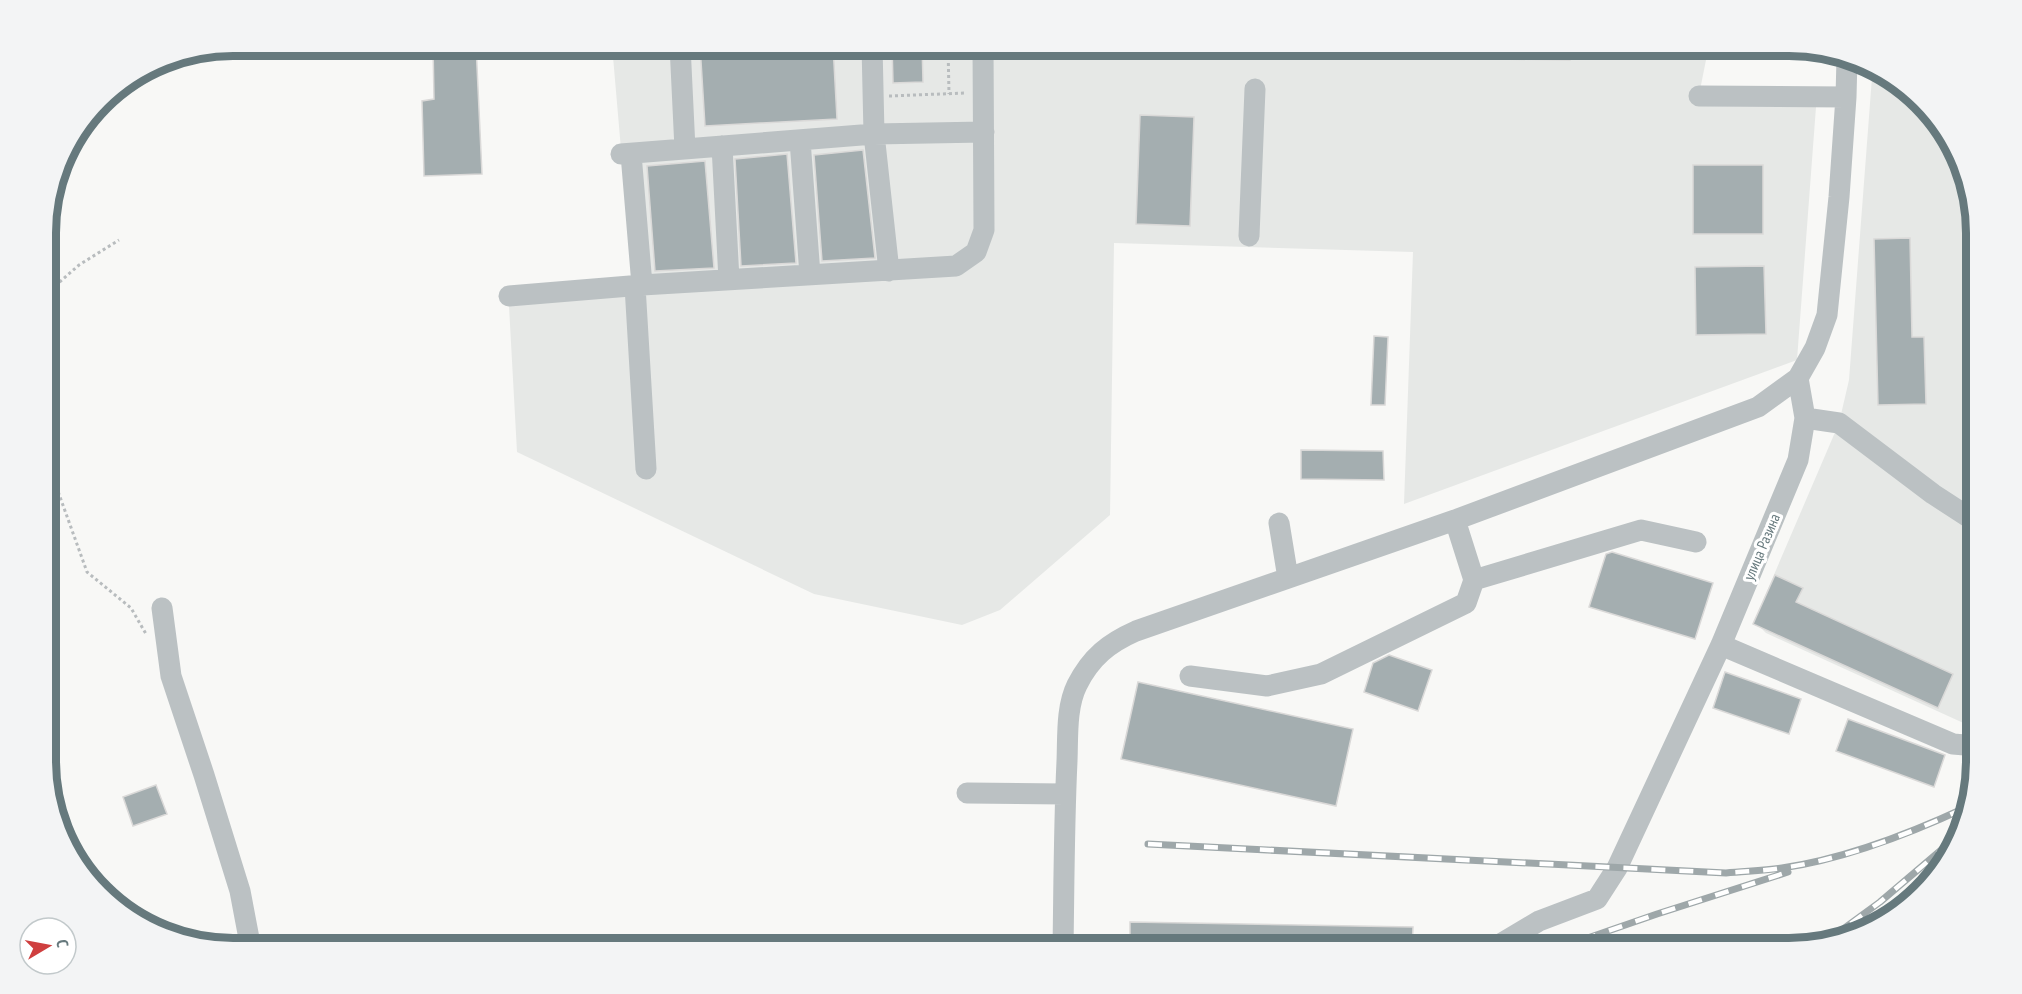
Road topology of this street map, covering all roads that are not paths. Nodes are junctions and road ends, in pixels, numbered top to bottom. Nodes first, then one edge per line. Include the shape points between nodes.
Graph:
1 (681, 56) edge
2 (872, 56) edge
3 (983, 56) edge
4 (1846, 65) edge
5 (1255, 89) dead end
6 (1699, 96) dead end
7 (1846, 97) junction
8 (984, 132) junction
9 (874, 134) junction
10 (800, 140) junction
11 (722, 146) junction
12 (685, 149) junction
13 (1249, 236) dead end
14 (889, 271) junction
15 (810, 275) junction
16 (729, 280) junction
17 (638, 286) junction
18 (509, 296) dead end
19 (1798, 378) junction
20 (1805, 418) junction
21 (646, 469) dead end
22 (1966, 515) edge
23 (1455, 520) junction
24 (1279, 523) dead end
25 (1696, 542) dead end
26 (1288, 578) junction
27 (1474, 579) junction
28 (162, 608) dead end
29 (1721, 645) junction
30 (1190, 676) dead end
31 (1966, 745) edge
32 (968, 793) dead end
33 (1065, 794) junction
34 (249, 938) edge
35 (1063, 938) edge
36 (1510, 938) edge

1 - 12 street
2 - 9 street
3 - 8 street
4 - 7 street
5 - 13 street
6 - 7 street
7 - 19 street via 1827,315
8 - 9 street
8 - 14 street via 984,230 976,252 957,266
9 - 10 street
9 - 14 street
10 - 11 street
10 - 15 street
11 - 12 street
11 - 16 street
12 - 17 street via 626,154
14 - 15 street
15 - 16 street
16 - 17 street
17 - 18 street
17 - 21 street
19 - 20 street, улица Разина
19 - 23 street via 1758,408
20 - 22 street via 1839,423
20 - 29 street, улица Разина via 1798,460
23 - 26 street
23 - 27 street
24 - 26 street
25 - 27 street via 1641,530
26 - 33 street via 1136,631 1108,645 1085,671 1070,707
27 - 30 street via 1466,603 1321,674 1267,686
28 - 34 street via 171,676 240,891
29 - 31 street via 1953,744
29 - 36 street, улица Разина via 1617,868 1596,899 1539,921
32 - 33 street
33 - 35 street

